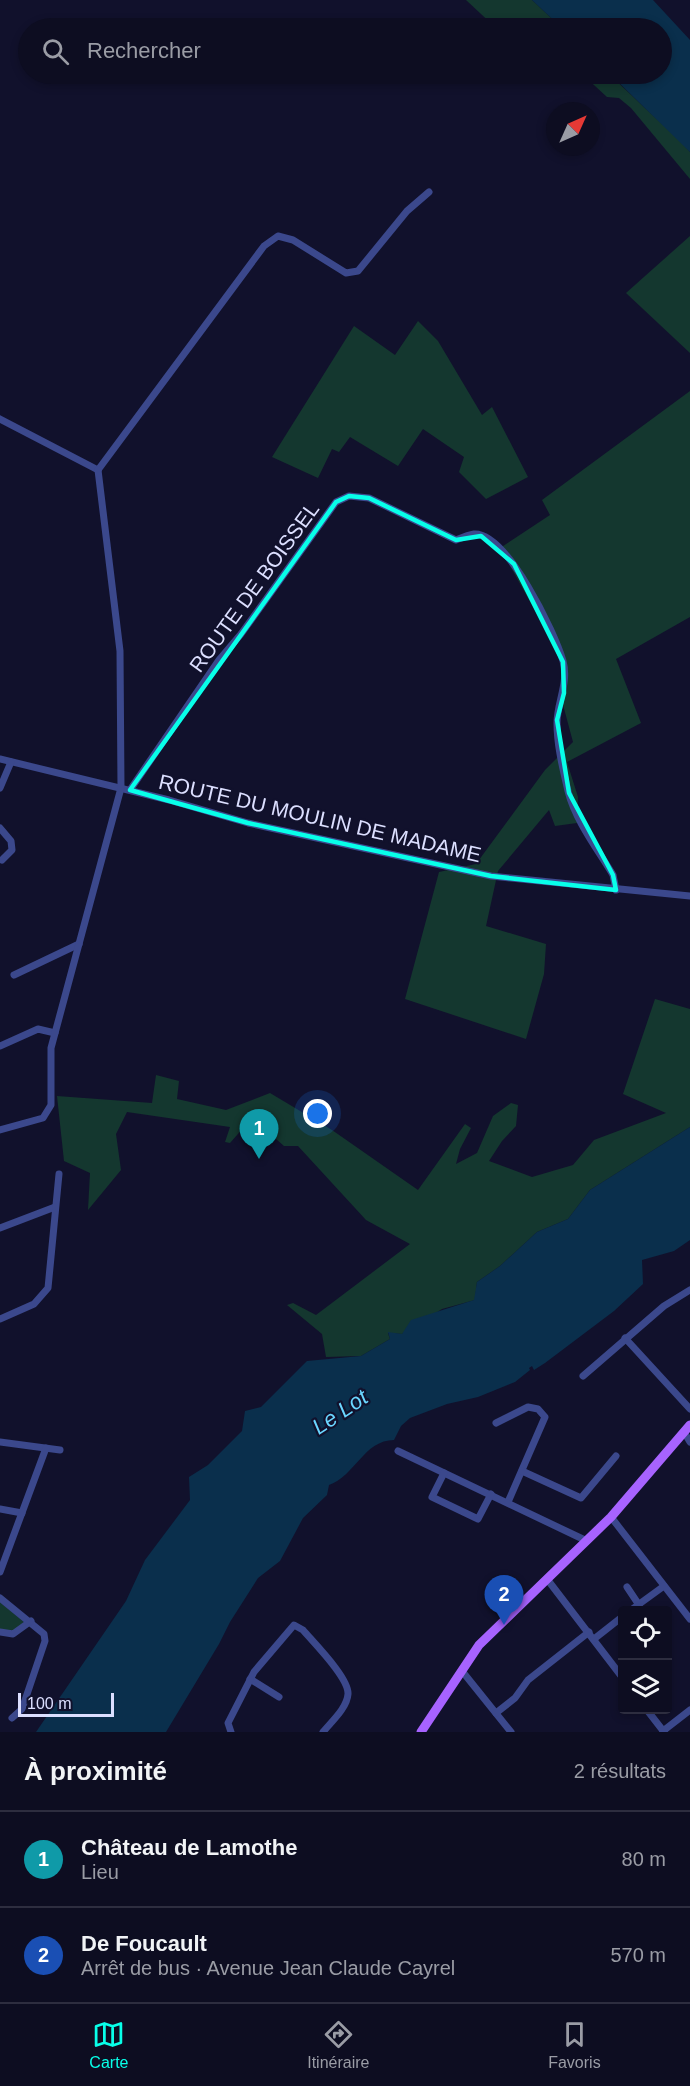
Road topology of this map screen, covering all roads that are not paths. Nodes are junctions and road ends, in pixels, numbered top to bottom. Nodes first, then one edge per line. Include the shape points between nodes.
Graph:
1 (429, 192) dead end
2 (0, 419) edge
3 (99, 470) junction
4 (0, 759) edge
5 (11, 762) junction
6 (0, 788) edge
7 (121, 788) junction
8 (130, 790) junction
9 (0, 828) edge
10 (2, 860) dead end
11 (616, 890) junction
12 (690, 896) edge
13 (79, 944) junction
14 (14, 975) dead end
15 (55, 1033) junction
16 (0, 1046) edge
17 (0, 1130) edge
18 (58, 1174) dead end
19 (55, 1207) junction
20 (0, 1228) edge
21 (688, 1294) edge
22 (0, 1319) edge
23 (625, 1338) junction
24 (583, 1376) dead end
25 (690, 1409) edge
26 (496, 1423) dead end
27 (687, 1429) edge
28 (0, 1442) edge
29 (690, 1442) edge
30 (46, 1448) junction
31 (60, 1450) dead end
32 (398, 1451) dead end
33 (616, 1456) dead end
34 (522, 1471) junction
35 (444, 1473) junction
36 (491, 1494) junction
37 (508, 1502) junction
38 (0, 1509) edge
39 (22, 1512) junction
40 (611, 1517) junction
41 (587, 1541) junction
42 (0, 1572) edge
43 (547, 1579) junction
44 (664, 1586) junction
45 (627, 1587) dead end
46 (0, 1598) edge
47 (639, 1605) joint
48 (689, 1614) edge
49 (618, 1619) edge
50 (31, 1621) junction
51 (0, 1632) edge
52 (591, 1635) junction
53 (462, 1671) junction
54 (618, 1672) edge
55 (250, 1679) junction
56 (279, 1697) dead end
57 (690, 1710) edge
58 (496, 1713) junction
59 (650, 1714) edge
60 (12, 1718) dead end
61 (231, 1732) edge
62 (323, 1732) edge
63 (421, 1732) edge
64 (512, 1732) edge
65 (663, 1732) edge

1 - 3 street via 407,211 358,271 346,273 293,240 278,236 264,246
2 - 3 street
3 - 7 street via 120,651
4 - 5 street, ROUTE DU MOULIN DE MADAME
5 - 6 street
5 - 7 street, ROUTE DU MOULIN DE MADAME
7 - 8 street, ROUTE DU MOULIN DE MADAME
7 - 13 street
8 - 11 street, ROUTE DU MOULIN DE MADAME via 248,823 490,876
8 - 11 street, ROUTE DE BOISSEL via 219,660 336,502 350,496 369,498 456,540 481,536 501,548 514,564 531,591 563,662 564,693 556,720 568,793 613,875
9 - 10 street via 11,841 12,850
11 - 12 street, ROUTE DU MOULIN DE MADAME
13 - 14 street
13 - 15 street
15 - 16 street via 38,1029
15 - 17 street via 51,1048 51,1105 47,1114
18 - 19 street
19 - 20 street
19 - 22 street via 48,1288 34,1304
21 - 23 street via 664,1306
23 - 24 street
23 - 25 street
26 - 34 street via 528,1407 538,1409 544,1417
27 - 29 street
27 - 40 main road
28 - 30 street
30 - 31 street
30 - 39 street
32 - 35 street
33 - 34 street via 581,1498
34 - 37 street
35 - 36 street
35 - 36 street via 432,1497 478,1519
36 - 37 street
37 - 41 street
38 - 39 street
39 - 42 street
40 - 41 main road
40 - 44 street
41 - 43 main road
43 - 52 street
43 - 53 main road via 489,1634
44 - 47 street
44 - 48 street
45 - 47 street
46 - 50 street
49 - 52 street
50 - 51 street via 13,1634
50 - 60 street via 44,1634 45,1641 22,1709
52 - 54 street
52 - 58 street via 528,1680 515,1698
53 - 58 street
53 - 63 main road
55 - 56 street
55 - 61 street via 228,1723
55 - 62 street via 294,1625 303,1630 344,1680 349,1692 345,1705
57 - 65 street
58 - 64 street
59 - 65 street

